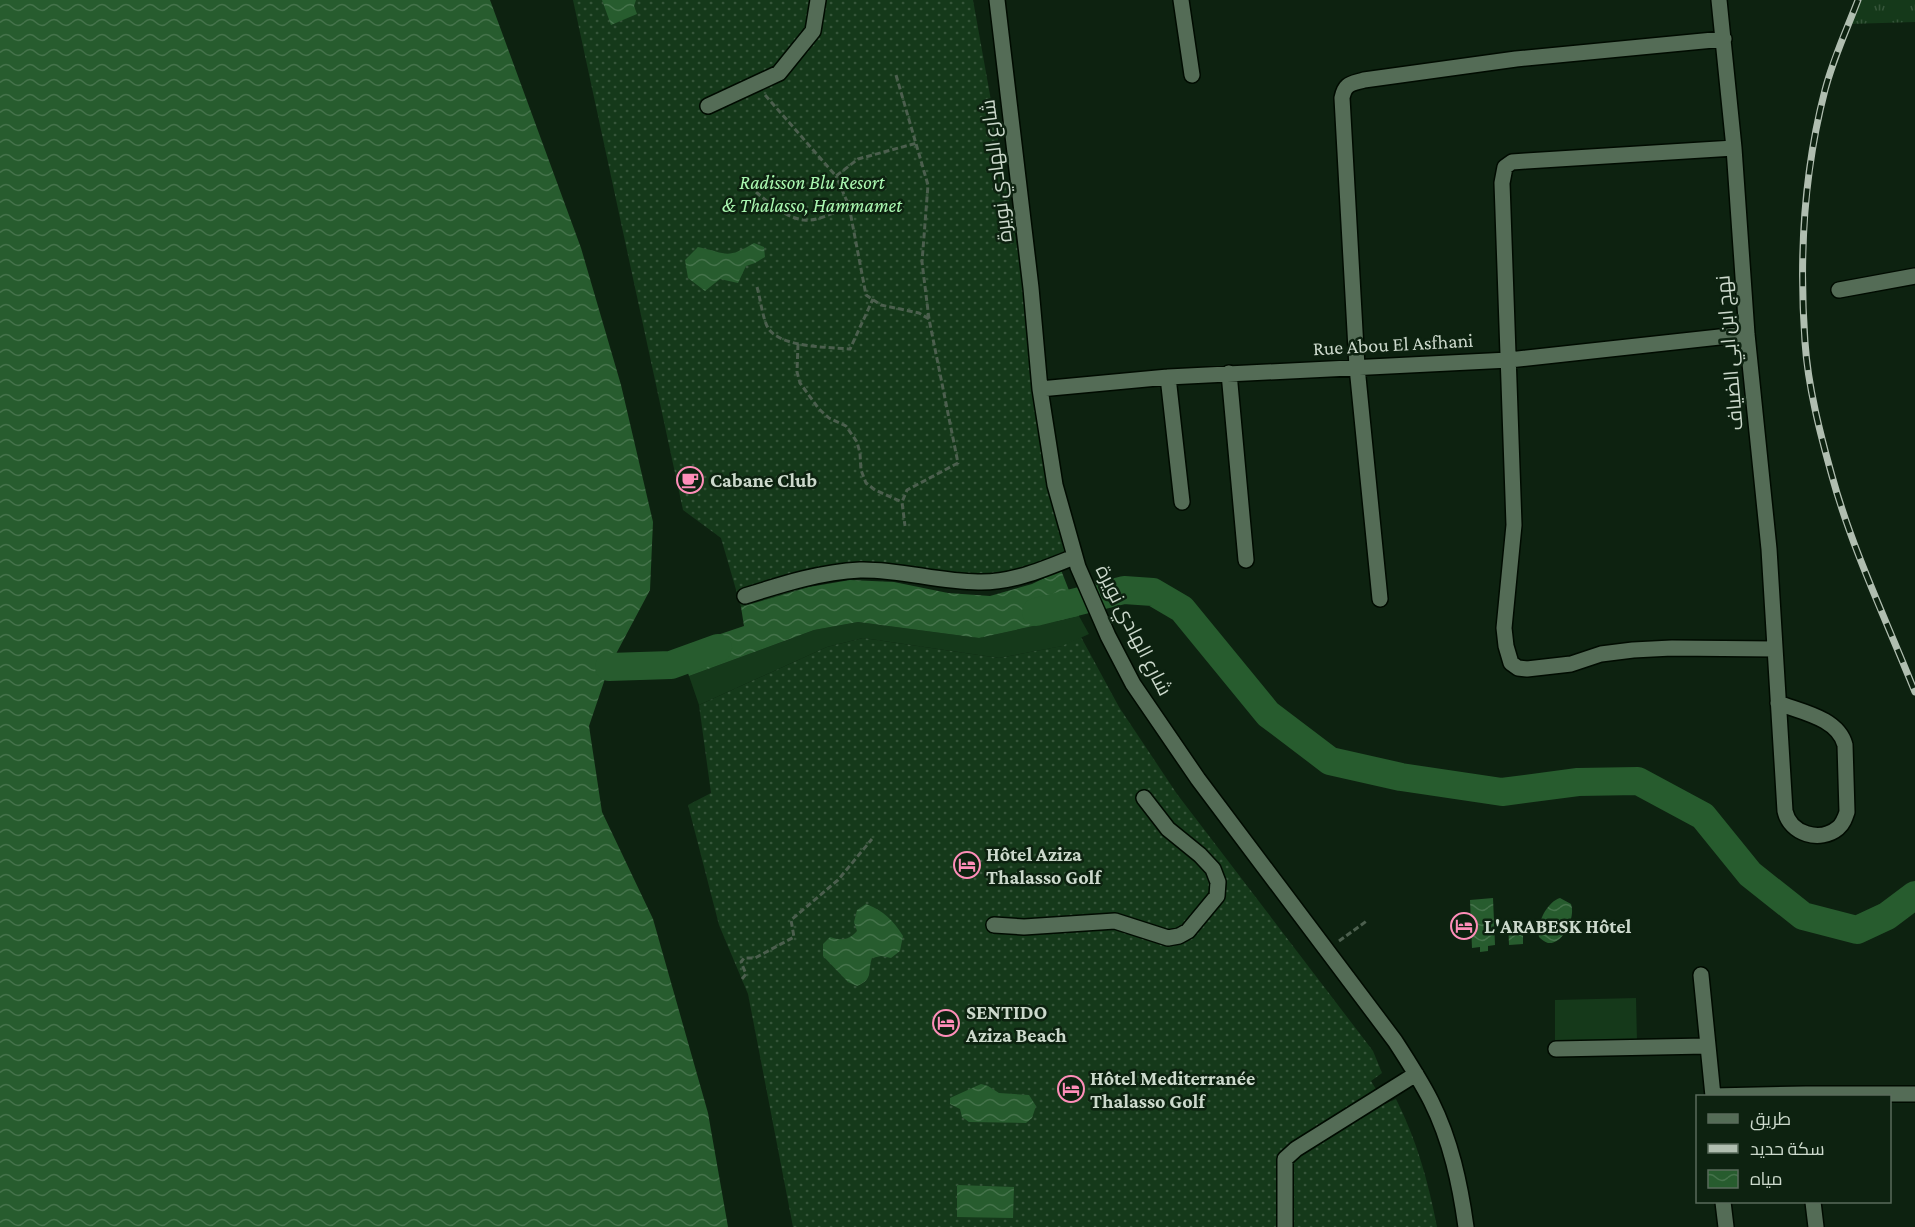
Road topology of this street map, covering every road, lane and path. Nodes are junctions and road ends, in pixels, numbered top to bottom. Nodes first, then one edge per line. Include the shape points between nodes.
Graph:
1 (818, 0) edge
2 (997, 0) edge
3 (1181, 0) edge
4 (1719, 0) edge
5 (1724, 39) junction
6 (896, 75) dead end
7 (1192, 75) dead end
8 (756, 85) junction
9 (708, 106) dead end
10 (917, 143) junction
11 (1734, 148) junction
12 (836, 176) junction
13 (756, 192) dead end
14 (849, 206) junction
15 (1915, 276) edge
16 (757, 287) dead end
17 (1839, 290) dead end
18 (873, 299) junction
19 (929, 319) junction
20 (1747, 334) junction
21 (798, 344) junction
22 (1509, 360) junction
23 (1357, 367) junction
24 (1229, 373) junction
25 (1168, 377) junction
26 (1040, 389) junction
27 (902, 502) junction
28 (1182, 502) dead end
29 (906, 526) dead end
30 (1246, 560) dead end
31 (1076, 562) junction
32 (745, 596) dead end
33 (1380, 599) dead end
34 (1774, 649) junction
35 (1778, 703) junction
36 (1144, 798) dead end
37 (872, 839) dead end
38 (1368, 920) dead end
39 (994, 925) dead end
40 (1347, 935) dead end
41 (1701, 975) dead end
42 (742, 979) dead end
43 (1706, 1046) junction
44 (1556, 1049) dead end
45 (1416, 1074) junction
46 (1915, 1094) edge
47 (1713, 1095) edge
48 (1806, 1095) edge
49 (1723, 1203) edge
50 (1814, 1203) edge
51 (1285, 1227) edge
52 (1466, 1227) edge
53 (1726, 1227) edge
54 (1816, 1227) edge

1 - 8 street via 813,31 779,73
2 - 26 street, شارع الهادي نويرة
3 - 7 street
4 - 5 street, نهج ابن ابي الضياف
5 - 11 street, نهج ابن ابي الضياف
5 - 23 street via 1516,59 1364,80 1344,89
6 - 10 path
8 - 9 street
8 - 12 path
10 - 12 path via 858,159
10 - 19 path via 928,185 922,262
11 - 20 street, نهج ابن ابي الضياف
11 - 22 street via 1526,160 1505,167 1502,183
12 - 14 path
13 - 14 path via 775,209 804,220
14 - 18 path via 866,295
15 - 17 street
16 - 21 path via 769,329
18 - 19 path
18 - 21 path via 850,349
19 - 27 path via 958,463 907,490
20 - 22 street, Rue Abou El Asfhani
20 - 34 street, نهج ابن ابي الضياف via 1769,549
21 - 27 path via 800,382 819,409 846,426 857,442 866,483
22 - 23 street, Rue Abou El Asfhani
22 - 34 street via 1514,525 1504,628 1511,663 1518,669 1527,669 1633,650
23 - 24 street, Rue Abou El Asfhani
23 - 33 street
24 - 25 street, Rue Abou El Asfhani
24 - 30 street
25 - 26 street, Rue Abou El Asfhani
25 - 28 street
26 - 31 street, شارع الهادي نويرة via 1055,485
27 - 29 path
31 - 32 street via 979,582 859,570 823,574
31 - 45 street, شارع الهادي نويرة via 1133,684
34 - 35 street, نهج ابن ابي الضياف
35 - 35 street, نهج ابن ابي الضياف via 1787,821 1803,833 1828,834 1837,829 1847,812 1842,735 1829,723
36 - 39 street via 1168,829 1213,869 1218,882 1217,896 1188,931 1168,938 1115,921
37 - 42 path via 838,880 791,920 794,937 755,958 744,958 741,962 746,974
38 - 40 path
41 - 43 street
43 - 44 street
43 - 47 street
45 - 51 street via 1285,1159
45 - 52 street, شارع الهادي نويرة via 1444,1134 1460,1188
46 - 48 street
49 - 53 street
50 - 54 street

